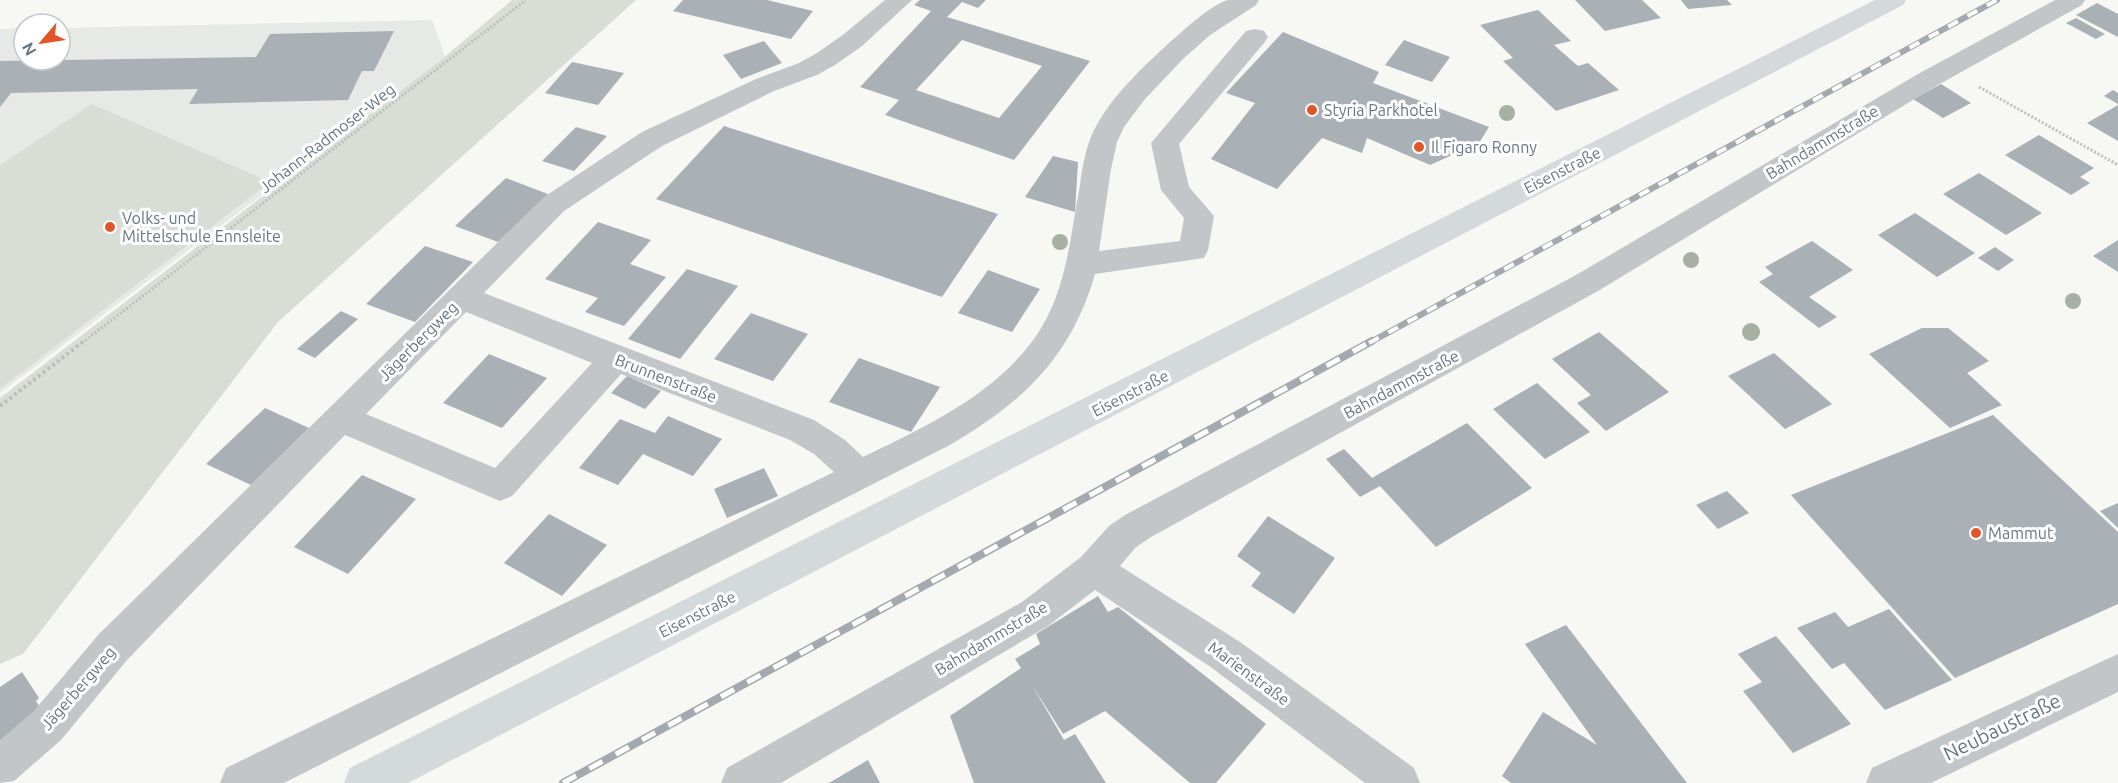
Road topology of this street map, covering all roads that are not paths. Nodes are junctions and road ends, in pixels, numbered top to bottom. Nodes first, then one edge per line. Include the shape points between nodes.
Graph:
1 (900, 0) edge
2 (1247, 0) edge
3 (1894, 0) edge
4 (2073, 0) edge
5 (1255, 37) dead end
6 (1083, 264) junction
7 (461, 297) junction
8 (615, 359) junction
9 (340, 417) junction
10 (858, 476) junction
11 (1094, 569) junction
12 (2118, 672) edge
13 (0, 767) edge
14 (241, 783) edge
15 (365, 783) edge
16 (742, 783) edge
17 (1399, 783) edge
18 (1887, 783) edge

1 - 7 street, Jägerbergweg via 826,59 652,139 580,185 554,204
2 - 6 street via 1200,30 1170,56 1116,117 1099,159
3 - 15 main road, Eisenstraße
4 - 11 street, Bahndammstraße via 1926,80 1587,283 1138,526 1122,537
5 - 6 street via 1165,143 1174,190 1199,216 1194,250
6 - 10 street via 1063,319 1018,381 948,431
7 - 8 street, Brunnenstraße
7 - 9 street, Jägerbergweg
8 - 9 street via 500,486
8 - 10 street, Brunnenstraße via 802,430 828,444
9 - 13 street, Jägerbergweg via 136,623 47,726
10 - 14 street
11 - 16 street, Bahndammstraße via 1035,614
11 - 17 street, Marienstraße via 1226,655
12 - 18 street, Neubaustraße

